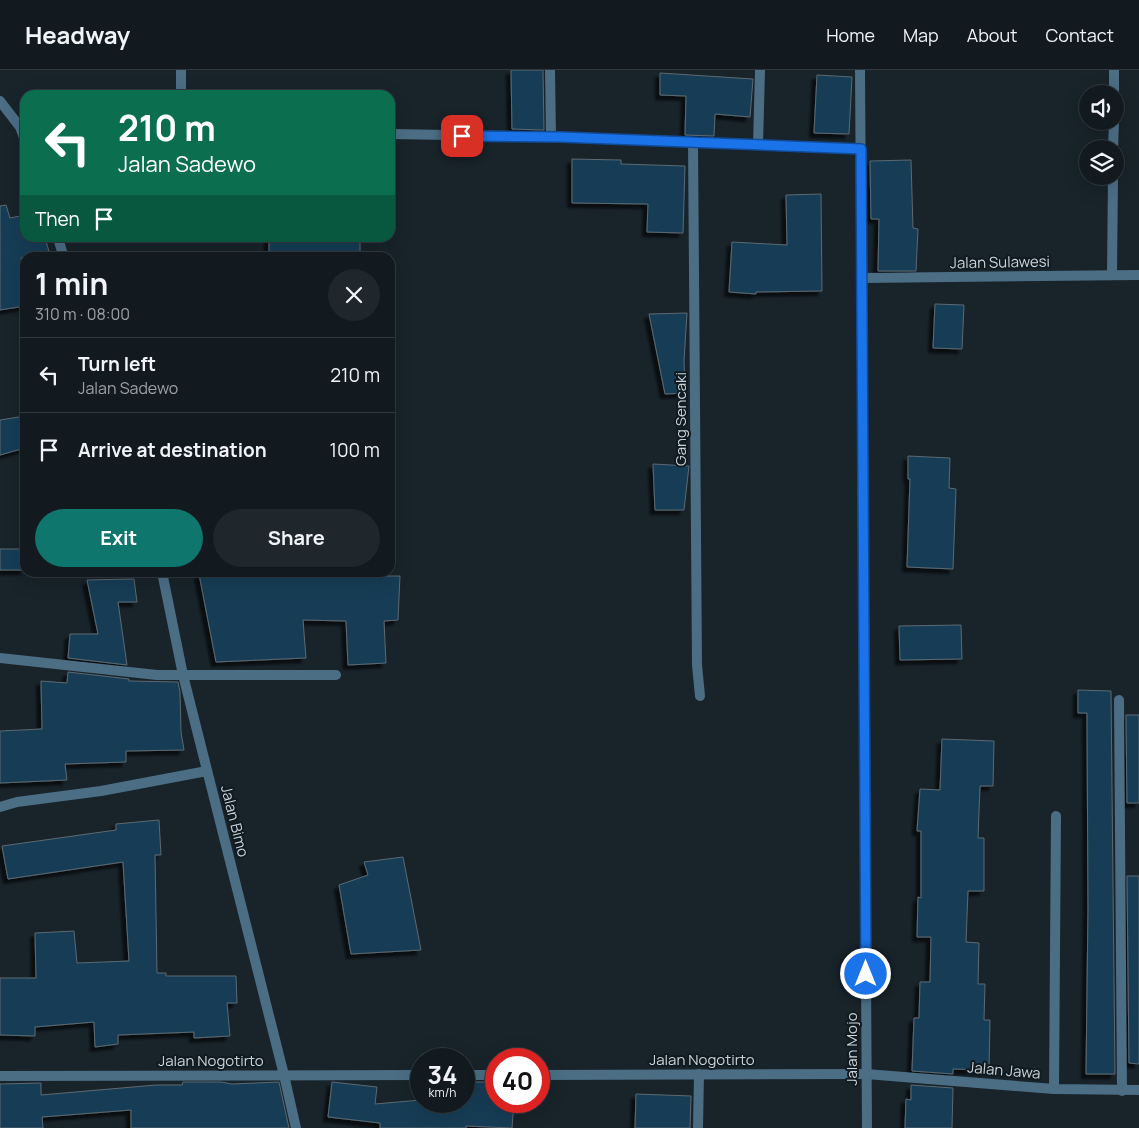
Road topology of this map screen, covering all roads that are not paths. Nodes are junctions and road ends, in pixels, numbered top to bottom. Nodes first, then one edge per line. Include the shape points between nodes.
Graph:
1 (181, 70) edge
2 (550, 70) edge
3 (760, 70) edge
4 (860, 70) edge
5 (1114, 70) edge
6 (1114, 85) edge
7 (181, 90) edge
8 (0, 101) edge
9 (20, 124) edge
10 (395, 134) edge
11 (551, 137) junction
12 (692, 143) junction
13 (758, 145) junction
14 (861, 149) junction
15 (1113, 185) edge
16 (1112, 275) junction
17 (1139, 275) edge
18 (862, 278) junction
19 (163, 577) edge
20 (0, 658) edge
21 (183, 675) junction
22 (336, 675) dead end
23 (700, 696) dead end
24 (1119, 700) dead end
25 (207, 772) junction
26 (0, 807) edge
27 (1056, 816) dead end
28 (699, 1074) junction
29 (866, 1074) junction
30 (284, 1075) junction
31 (410, 1075) edge
32 (550, 1075) edge
33 (0, 1076) edge
34 (1054, 1089) junction
35 (1139, 1090) edge
36 (1122, 1091) junction
37 (296, 1128) edge
38 (698, 1128) edge
39 (867, 1128) edge

1 - 7 street
2 - 11 street
3 - 13 street
4 - 14 street, Jalan Mojo
5 - 6 street
8 - 9 street
10 - 11 street
11 - 12 street
12 - 13 street
12 - 23 street, Gang Sencaki via 697,664
13 - 14 street
14 - 18 street, Jalan Mojo
15 - 16 street
16 - 17 street, Jalan Sulawesi
16 - 18 street, Jalan Sulawesi
18 - 29 street, Jalan Mojo
19 - 21 street, Jalan Bimo
20 - 21 street
21 - 22 street
21 - 25 street, Jalan Bimo
24 - 36 street
25 - 26 street
25 - 30 street, Jalan Bimo
27 - 34 street
28 - 29 street, Jalan Nogotirto
28 - 32 street, Jalan Nogotirto
28 - 38 street
29 - 34 street, Jalan Jawa
29 - 39 street, Jalan Mojo
30 - 31 street, Jalan Nogotirto
30 - 33 street, Jalan Nogotirto
30 - 37 street, Jalan Bimo
34 - 36 street, Jalan Jawa
35 - 36 street, Jalan Jawa

